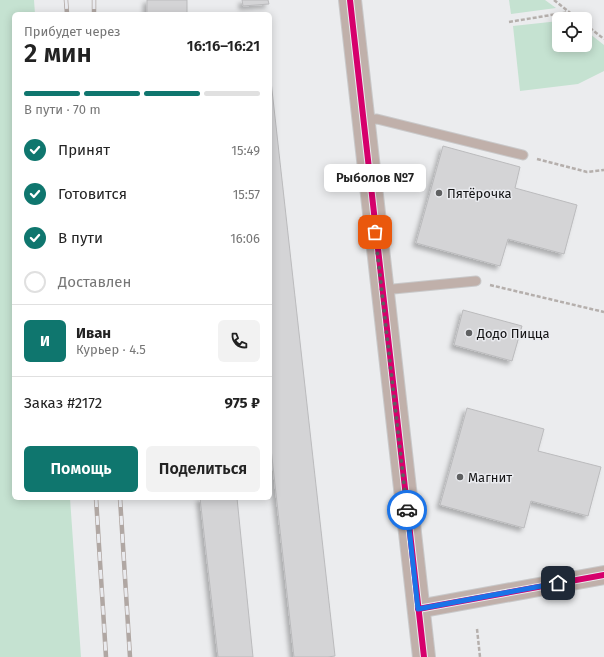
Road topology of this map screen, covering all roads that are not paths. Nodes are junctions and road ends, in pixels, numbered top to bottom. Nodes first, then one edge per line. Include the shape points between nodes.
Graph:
1 (350, 0) edge
2 (363, 120) junction
3 (523, 155) road end
4 (476, 281) road end
5 (382, 290) junction
6 (604, 575) edge
7 (418, 609) junction
8 (424, 657) edge

1 - 2 street
2 - 3 lane via 377,119
2 - 5 street
4 - 5 lane
5 - 7 street
6 - 7 street
7 - 8 street

